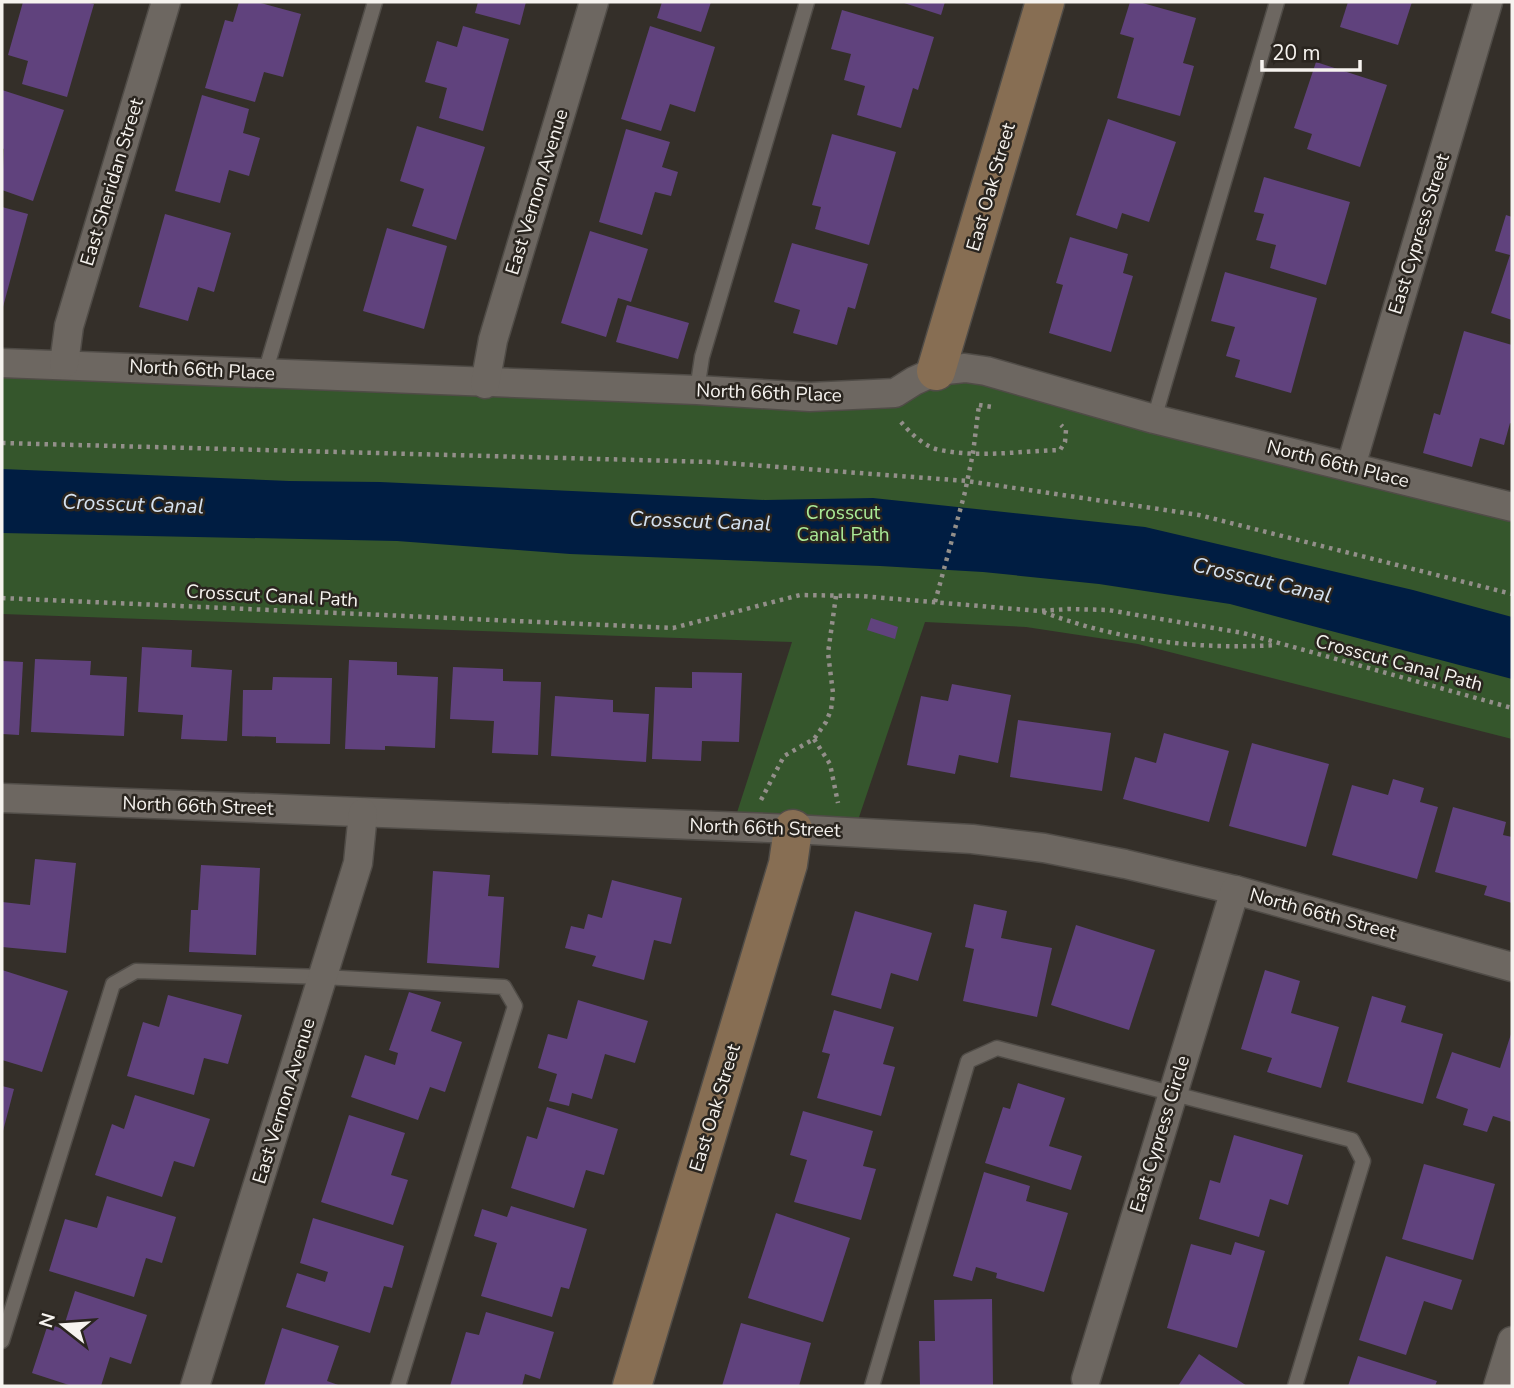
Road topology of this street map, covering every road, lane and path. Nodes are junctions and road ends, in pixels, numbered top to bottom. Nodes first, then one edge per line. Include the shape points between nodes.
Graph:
1 (166, 2) edge
2 (375, 2) edge
3 (594, 2) edge
4 (807, 2) edge
5 (1045, 2) edge
6 (1277, 2) edge
7 (1488, 2) edge
8 (2, 363) edge
9 (64, 364) junction
10 (936, 371) junction
11 (265, 373) junction
12 (485, 384) junction
13 (697, 390) junction
14 (982, 392) dead end
15 (895, 393) junction
16 (979, 405) junction
17 (1001, 408) dead end
18 (1154, 419) junction
19 (1052, 420) dead end
20 (2, 443) edge
21 (973, 453) junction
22 (1351, 466) junction
23 (967, 481) junction
24 (1512, 507) edge
25 (1512, 594) edge
26 (836, 596) junction
27 (2, 598) edge
28 (935, 601) junction
29 (1039, 611) junction
30 (1278, 644) junction
31 (1512, 708) edge
32 (814, 739) junction
33 (2, 798) edge
34 (363, 813) junction
35 (756, 827) junction
36 (793, 829) junction
37 (839, 831) junction
38 (1235, 890) junction
39 (1512, 967) edge
40 (323, 977) junction
41 (1173, 1092) junction
42 (2, 1340) edge
43 (1512, 1341) edge
44 (1086, 1379) dead end
45 (195, 1386) edge
46 (398, 1386) edge
47 (632, 1386) edge
48 (872, 1386) edge
49 (1295, 1386) edge
50 (1498, 1386) edge

1 - 9 street, East Sheridan Street via 69,326
2 - 11 lane
3 - 12 street, East Vernon Avenue via 493,340
4 - 13 lane via 702,357
5 - 10 street, East Oak Street
6 - 18 lane
7 - 22 street, East Cypress Street
8 - 9 street, North 66th Place
9 - 11 street, North 66th Place
10 - 15 street, North 66th Place
10 - 18 street, North 66th Place via 986,371
11 - 12 street, North 66th Place
12 - 13 street, North 66th Place
13 - 15 street, North 66th Place via 810,397
14 - 16 path
15 - 21 path via 901,423 912,434 938,450
16 - 17 path
16 - 21 path
18 - 22 street, North 66th Place
19 - 21 path via 1066,430 1060,450
20 - 23 path via 712,462
21 - 23 path
22 - 24 street, North 66th Place
23 - 25 path via 1199,515
23 - 28 path
26 - 27 path, Crosscut Canal Path via 800,595 673,628
26 - 28 path, Crosscut Canal Path
26 - 32 path via 828,653 831,710
28 - 29 path, Crosscut Canal Path
29 - 30 path, Crosscut Canal Path via 1108,610
29 - 30 path, Crosscut Canal Path via 1106,632 1182,644 1233,648
30 - 31 path, Crosscut Canal Path
32 - 35 path via 783,756 763,793
32 - 37 path via 830,764
33 - 34 street, North 66th Street
34 - 35 street, North 66th Street
34 - 40 street, East Vernon Avenue via 358,863
35 - 36 street, North 66th Street
36 - 37 street, North 66th Street
36 - 47 street, East Oak Street via 788,864
37 - 38 street, North 66th Street via 1044,848
38 - 39 street, North 66th Street
38 - 41 street, East Cypress Circle
40 - 42 lane via 136,971 113,984
40 - 45 street, East Vernon Avenue
40 - 46 lane via 504,987 515,1006
41 - 44 street, East Cypress Circle
41 - 48 lane via 997,1048 968,1060
41 - 49 lane via 1352,1140 1363,1161
43 - 50 street

